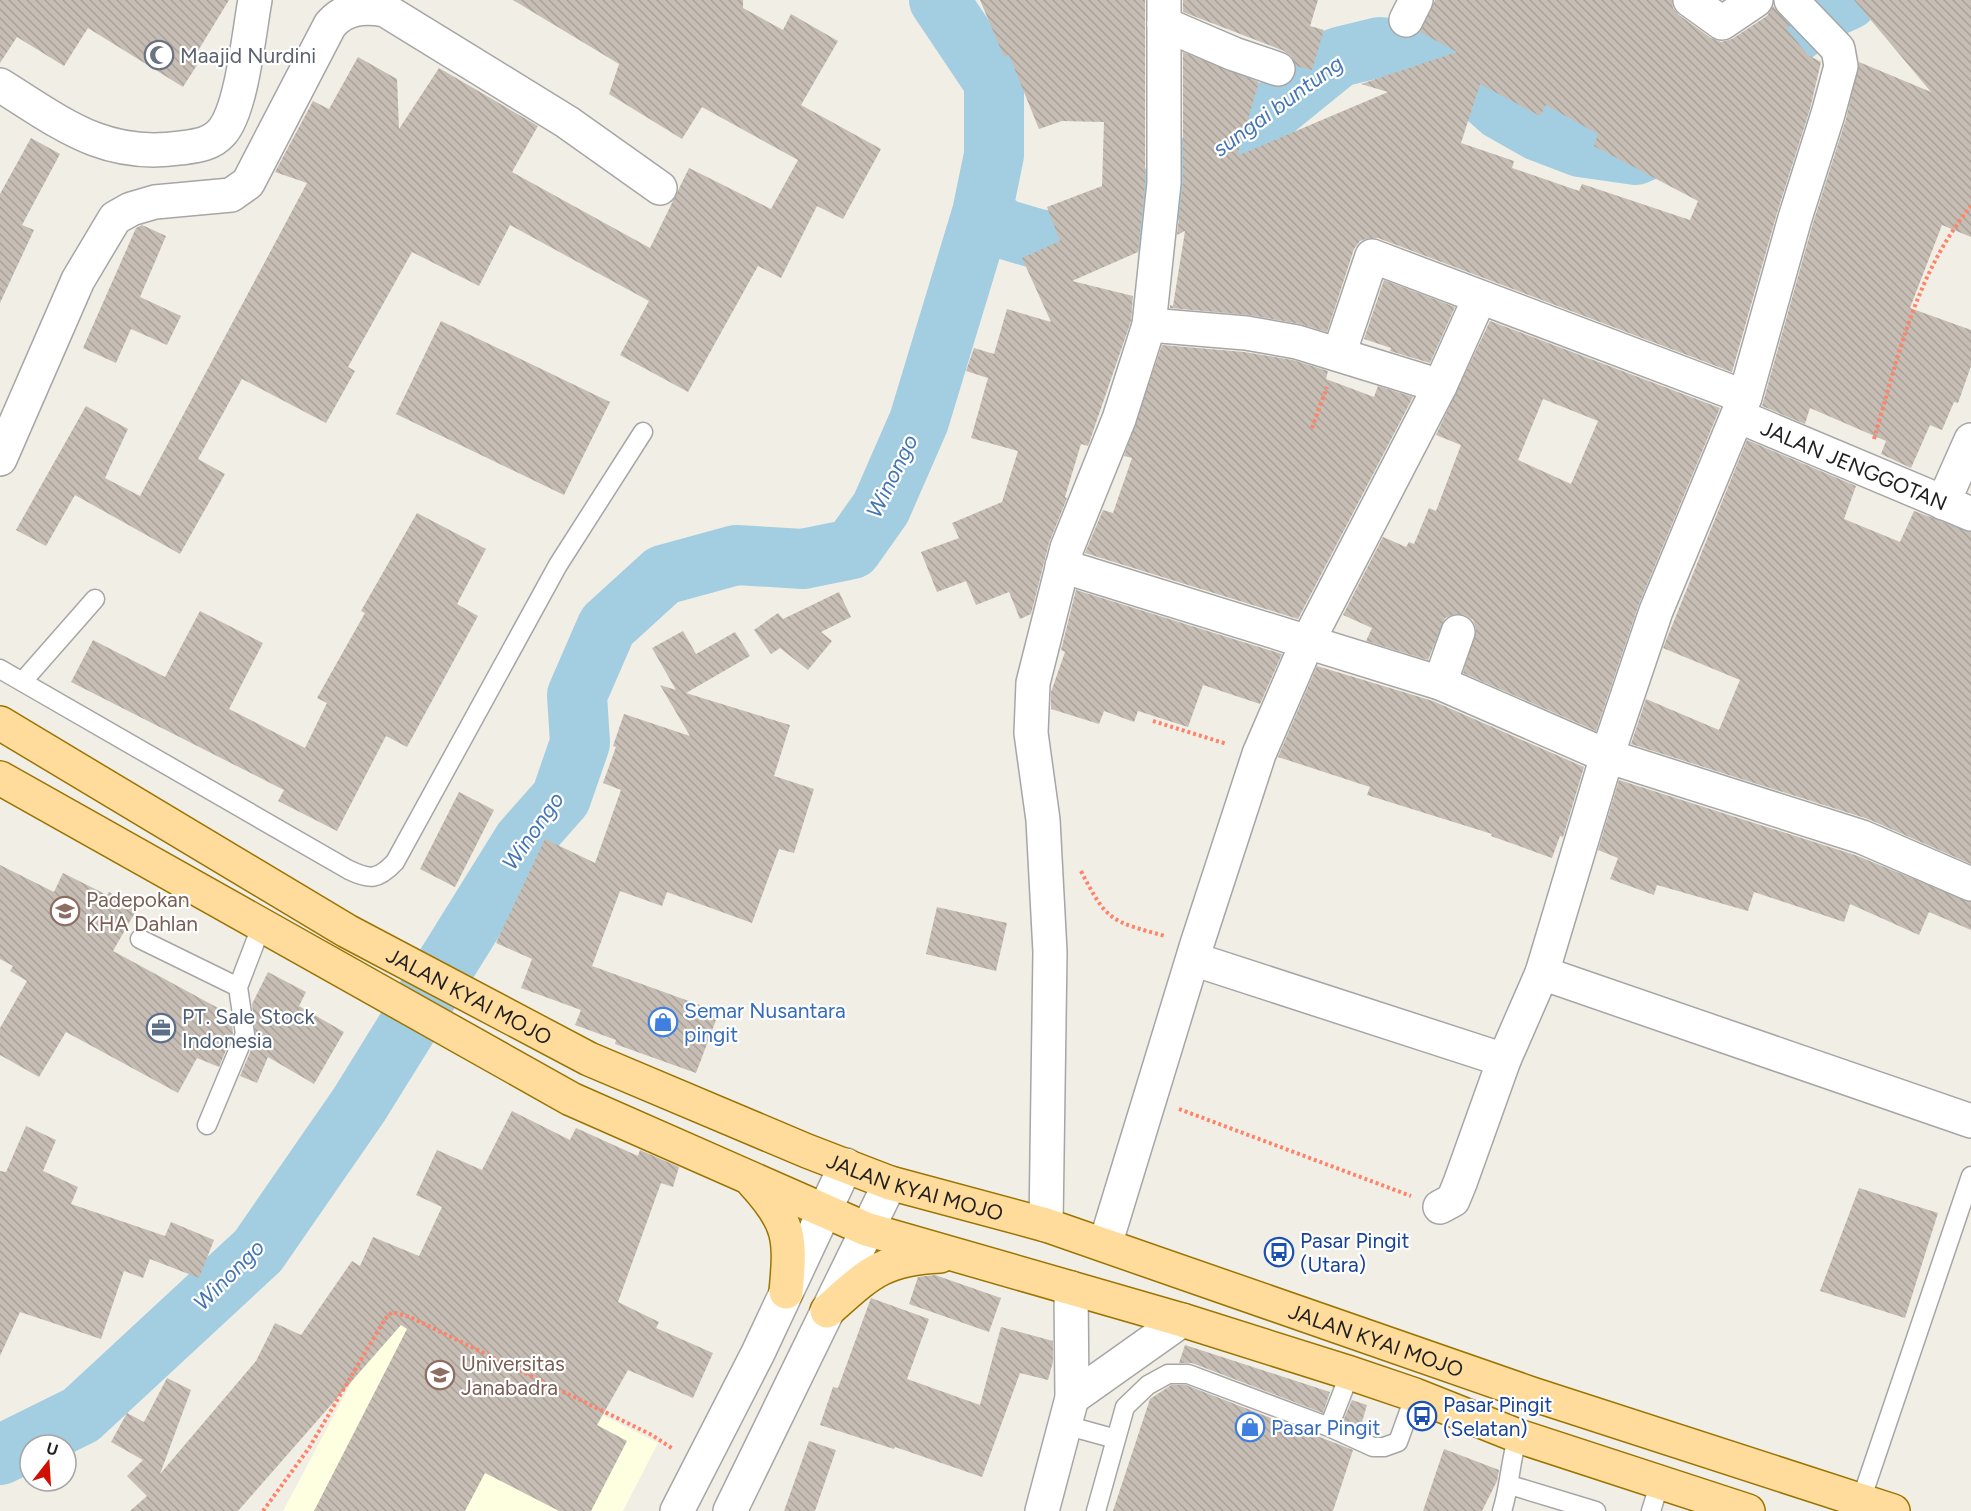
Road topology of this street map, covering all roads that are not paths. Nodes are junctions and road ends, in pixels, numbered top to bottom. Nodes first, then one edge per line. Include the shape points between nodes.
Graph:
1 (255, 0) edge
2 (1690, 0) edge
3 (1756, 0) edge
4 (1794, 5) edge
5 (1164, 12) edge
6 (1278, 69) dead end
7 (0, 85) edge
8 (660, 188) dead end
9 (1479, 299) junction
10 (1149, 316) junction
11 (1339, 354) junction
12 (1440, 386) junction
13 (1741, 407) junction
14 (643, 432) dead end
15 (1971, 440) edge
16 (0, 459) edge
17 (1957, 508) edge
18 (1062, 566) junction
19 (95, 599) dead end
20 (1458, 632) dead end
21 (1307, 643) junction
22 (0, 669) edge
23 (23, 681) junction
24 (1440, 683) junction
25 (0, 723) edge
26 (1607, 756) junction
27 (0, 778) edge
28 (1971, 884) edge
29 (261, 927) junction
30 (140, 939) dead end
31 (1195, 952) junction
32 (1542, 973) junction
33 (238, 987) junction
34 (1504, 1060) junction
35 (1971, 1121) edge
36 (207, 1125) dead end
37 (846, 1165) junction
38 (1971, 1176) edge
39 (749, 1178) junction
40 (890, 1183) junction
41 (1440, 1207) road end
42 (824, 1211) junction
43 (1046, 1225) junction
44 (866, 1229) junction
45 (1105, 1245) junction
46 (957, 1255) junction
47 (1071, 1288) junction
48 (786, 1292) junction
49 (827, 1311) junction
50 (1182, 1320) junction
51 (1350, 1373) junction
52 (1415, 1395) junction
53 (1068, 1412) junction
54 (1329, 1427) junction
55 (1518, 1436) junction
56 (1116, 1439) junction
57 (1731, 1461) junction
58 (1510, 1485) junction
59 (1655, 1497) edge
60 (1861, 1500) junction
61 (1733, 1506) edge
62 (677, 1511) edge
63 (730, 1511) edge
64 (1042, 1511) edge
65 (1096, 1511) edge
66 (1502, 1511) edge
67 (1596, 1511) edge
68 (1893, 1511) edge

1 - 7 street via 235,106 222,132 211,141 152,152 118,148 78,133
2 - 3 street via 1722,23
4 - 13 street via 1838,49 1840,66
5 - 6 street via 1234,54
5 - 10 street via 1164,183
8 - 16 street via 567,122 385,10 366,6 348,11 330,26 248,183 231,195 155,202 131,208 115,218 78,280
9 - 11 street, JALAN JENGGOTAN via 1372,256
9 - 12 street
9 - 13 street, JALAN JENGGOTAN
10 - 11 street via 1297,342
10 - 18 street via 1119,418
11 - 12 street
12 - 21 street
13 - 17 street, JALAN JENGGOTAN
13 - 26 street via 1656,611
14 - 23 lane via 558,566 395,862 383,875 365,878 349,870
15 - 17 street
18 - 21 street
18 - 43 street via 1033,683 1031,707 1043,820 1050,952
19 - 23 lane
20 - 24 street
21 - 24 street
21 - 31 street via 1259,754
22 - 23 lane
24 - 26 street
25 - 37 main road, JALAN KYAI MOJO via 347,931 590,1059
26 - 28 street via 1862,837
26 - 32 street
27 - 29 main road, JALAN KYAI MOJO
29 - 33 lane
29 - 39 main road, JALAN KYAI MOJO via 571,1099
30 - 33 lane
31 - 34 street
31 - 45 street
32 - 34 street
32 - 35 street
33 - 36 lane via 245,1034
34 - 41 street via 1460,1184 1453,1200
37 - 40 main road, JALAN KYAI MOJO
37 - 42 street
38 - 60 lane
39 - 42 main road, JALAN KYAI MOJO
39 - 48 main road via 783,1220 789,1255
40 - 43 main road, JALAN KYAI MOJO
40 - 44 street
42 - 44 main road, JALAN KYAI MOJO
42 - 48 street
43 - 45 main road, JALAN KYAI MOJO
44 - 46 main road, JALAN KYAI MOJO
44 - 49 street
45 - 57 main road, JALAN KYAI MOJO
46 - 47 main road, JALAN KYAI MOJO
46 - 49 main road via 892,1262 872,1271
47 - 50 main road, JALAN KYAI MOJO
47 - 53 street
48 - 62 street
49 - 63 street
50 - 51 main road, JALAN KYAI MOJO
50 - 53 street
51 - 52 main road, JALAN KYAI MOJO
51 - 54 lane
52 - 54 lane via 1398,1442 1373,1447
52 - 55 main road, JALAN KYAI MOJO
53 - 56 lane
53 - 64 street
54 - 56 lane via 1188,1374 1168,1374 1148,1385 1125,1407
55 - 58 lane via 1511,1458
55 - 59 main road, JALAN KYAI MOJO
56 - 65 lane
57 - 60 main road, JALAN KYAI MOJO
57 - 61 main road
58 - 66 lane
58 - 67 lane
59 - 61 main road, JALAN KYAI MOJO
60 - 68 main road, JALAN KYAI MOJO

